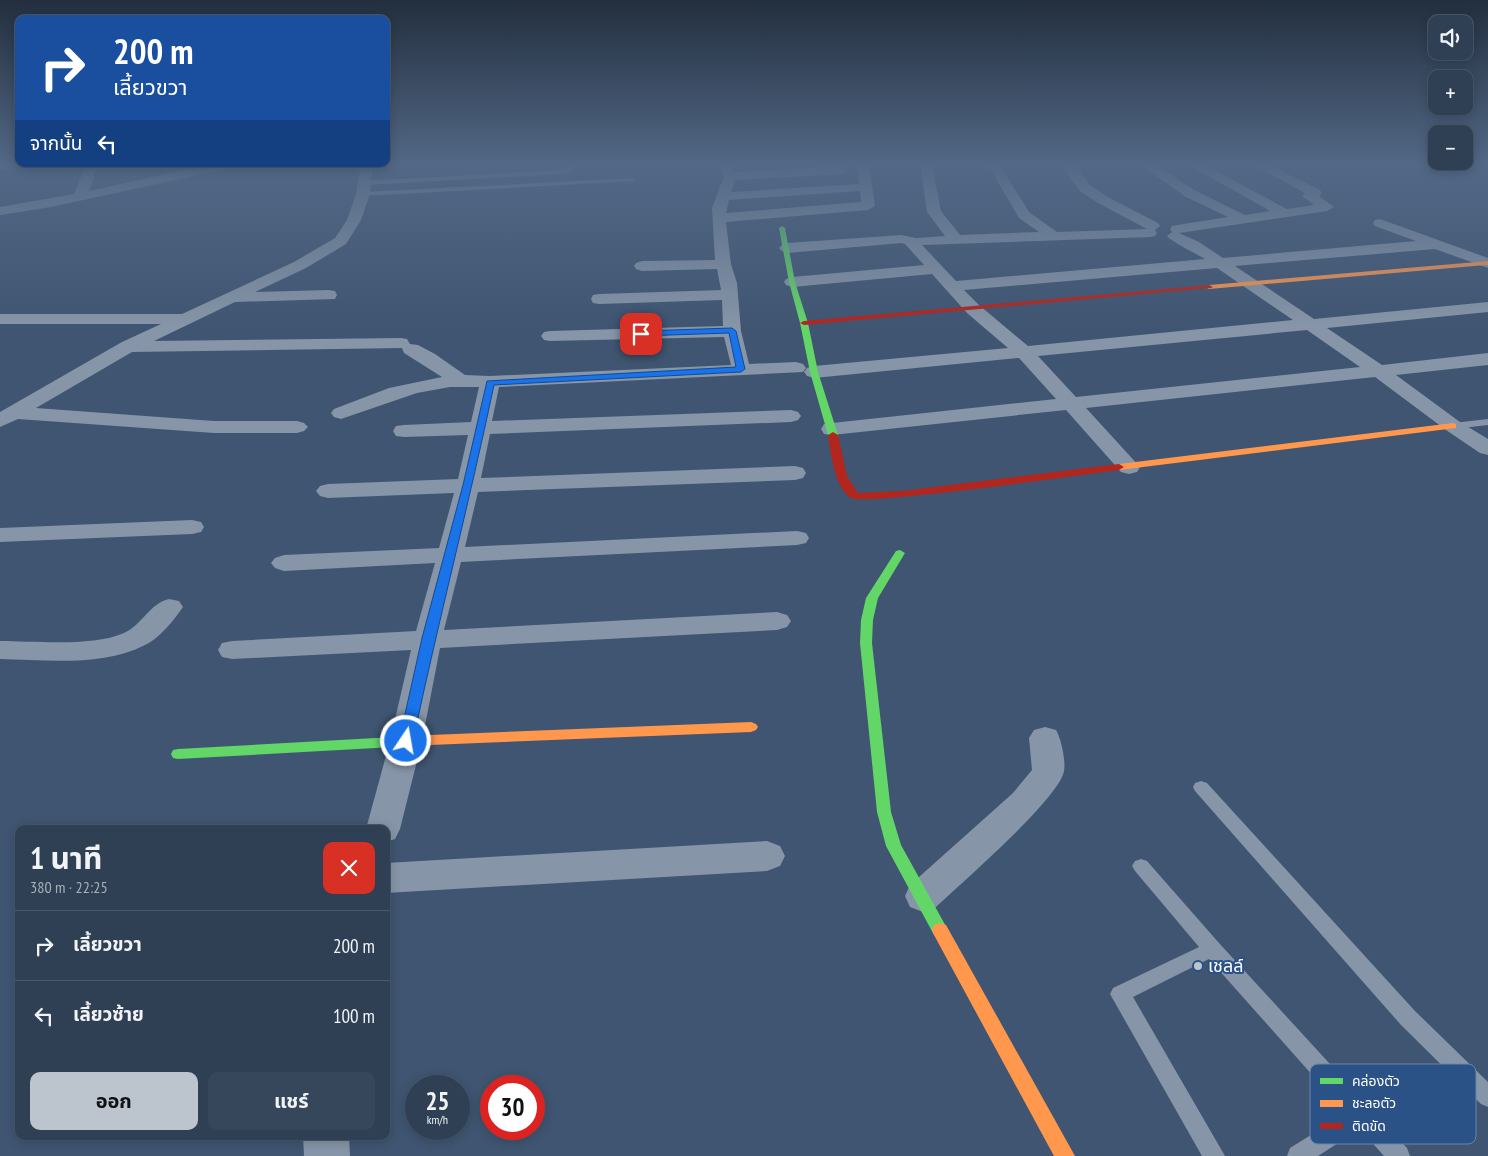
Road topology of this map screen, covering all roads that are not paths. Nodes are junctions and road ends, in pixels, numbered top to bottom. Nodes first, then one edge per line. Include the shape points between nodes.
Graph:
1 (718, 218) edge
2 (354, 219) edge
3 (939, 219) edge
4 (1029, 219) edge
5 (1135, 219) edge
6 (1249, 219) edge
7 (1243, 220) joint
8 (1380, 223) dead end
9 (782, 228) dead end
10 (1152, 229) junction
11 (1175, 232) junction
12 (1053, 236) junction
13 (921, 240) dead end
14 (955, 240) junction
15 (1436, 244) junction
16 (787, 248) junction
17 (1221, 263) junction
18 (1487, 263) edge
19 (723, 264) junction
20 (642, 266) dead end
21 (937, 269) junction
22 (792, 282) junction
23 (1250, 284) junction
24 (952, 286) junction
25 (329, 295) dead end
26 (729, 295) junction
27 (228, 298) junction
28 (599, 299) dead end
29 (972, 308) junction
30 (1488, 308) edge
31 (0, 319) edge
32 (184, 319) junction
33 (804, 323) junction
34 (1308, 324) junction
35 (732, 331) junction
36 (550, 336) dead end
37 (127, 347) junction
38 (1024, 352) junction
39 (1488, 359) edge
40 (796, 368) dead end
41 (741, 369) junction
42 (1379, 371) junction
43 (814, 372) junction
44 (459, 380) junction
45 (490, 382) junction
46 (1071, 404) junction
47 (341, 413) dead end
48 (791, 416) dead end
49 (8, 417) edge
50 (1488, 422) edge
51 (1453, 426) junction
52 (297, 427) dead end
53 (481, 429) junction
54 (832, 429) junction
55 (404, 431) dead end
56 (1488, 448) edge
57 (1129, 467) junction
58 (795, 473) dead end
59 (468, 485) junction
60 (328, 491) dead end
61 (192, 527) dead end
62 (0, 535) edge
63 (797, 538) dead end
64 (900, 553) dead end
65 (451, 554) junction
66 (284, 563) dead end
67 (169, 607) dead end
68 (776, 621) dead end
69 (428, 638) junction
70 (0, 650) edge
71 (232, 650) dead end
72 (751, 727) dead end
73 (1045, 738) dead end
74 (406, 741) junction
75 (178, 754) dead end
76 (1201, 787) dead end
77 (384, 825) edge
78 (767, 856) dead end
79 (1141, 866) dead end
80 (390, 878) edge
81 (923, 896) junction
82 (1212, 948) junction
83 (1316, 1064) edge
84 (1455, 1064) edge
85 (1476, 1085) edge
86 (1488, 1097) edge
87 (326, 1140) edge
88 (1317, 1144) edge
89 (1388, 1144) edge
90 (327, 1156) edge
91 (1065, 1156) edge
92 (1214, 1156) edge
93 (1298, 1156) edge
94 (1399, 1156) edge

1 - 19 street
2 - 27 street via 341,240 300,265
3 - 14 street
4 - 12 street
5 - 10 street
6 - 7 street
7 - 11 street
8 - 15 street
9 - 16 street
10 - 11 street
10 - 12 street
11 - 17 street
12 - 14 street
13 - 14 street
15 - 17 street
15 - 18 street
16 - 21 street via 901,238 910,241
16 - 22 street
17 - 23 street
17 - 24 street
18 - 23 street
19 - 20 street
19 - 26 street
21 - 22 street
21 - 24 street
22 - 33 street
23 - 29 street
23 - 34 street
24 - 29 street
25 - 27 street
26 - 28 street
26 - 35 street
27 - 32 street
29 - 33 street
29 - 38 street
30 - 34 street
31 - 32 street
32 - 37 street
33 - 43 street
34 - 38 street
34 - 42 street
35 - 36 street
35 - 41 street
37 - 44 street via 406,346
37 - 49 street
38 - 43 street
38 - 46 street
39 - 42 street
40 - 41 street
41 - 45 street
42 - 46 street
42 - 51 street
43 - 54 street
44 - 45 street
44 - 47 street via 424,384 388,394
45 - 53 street
46 - 54 street
46 - 57 street
48 - 53 street
49 - 52 street via 214,427
50 - 51 lane
51 - 56 street
51 - 57 street
53 - 55 street
53 - 59 street
54 - 57 street via 842,479 849,491 860,497
58 - 59 street
59 - 60 street
59 - 65 street
61 - 62 street
63 - 65 street
64 - 81 street via 872,598 866,643 884,812 894,846
65 - 66 street
65 - 69 street
67 - 70 street via 135,638 120,644 77,649
68 - 69 street
69 - 71 street
69 - 74 street
72 - 74 street
73 - 81 street via 1048,771 1041,783 1025,802
74 - 75 street
74 - 77 street
76 - 84 lane via 1408,1018
78 - 80 street
79 - 82 lane
81 - 91 street
82 - 83 lane
82 - 92 lane via 1120,994
85 - 86 lane
87 - 90 street
88 - 93 lane
89 - 94 lane

